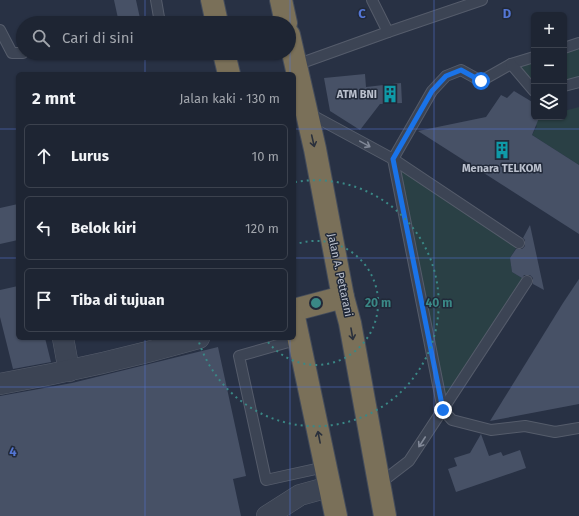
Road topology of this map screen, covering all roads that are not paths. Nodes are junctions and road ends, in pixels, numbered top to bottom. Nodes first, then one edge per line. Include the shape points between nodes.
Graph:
1 (156, 0) edge
2 (212, 0) edge
3 (281, 0) edge
4 (372, 0) edge
5 (482, 0) edge
6 (159, 16) edge
7 (215, 16) edge
8 (284, 16) edge
9 (0, 30) edge
10 (388, 32) junction
11 (579, 43) edge
12 (567, 47) edge
13 (16, 53) edge
14 (531, 58) edge
15 (226, 60) edge
16 (295, 60) edge
17 (511, 64) junction
18 (296, 65) junction
19 (229, 72) edge
20 (579, 82) edge
21 (567, 85) edge
22 (531, 87) edge
23 (306, 112) junction
24 (393, 159) junction
25 (519, 243) dead end
26 (527, 281) dead end
27 (343, 297) junction
28 (296, 309) edge
29 (296, 325) edge
30 (299, 339) junction
31 (63, 340) edge
32 (192, 340) edge
33 (295, 340) edge
34 (296, 340) edge
35 (69, 371) junction
36 (0, 384) edge
37 (443, 410) junction
38 (579, 428) edge
39 (327, 477) junction
40 (379, 484) junction
41 (267, 516) edge
42 (336, 516) edge
43 (385, 516) edge

1 - 6 lane
2 - 7 highway
3 - 8 highway
4 - 10 lane
5 - 10 lane
9 - 13 lane via 12,53
10 - 18 lane
11 - 12 lane
14 - 17 lane
15 - 19 highway
16 - 18 highway, Jalan A. Pettarani
17 - 22 lane
17 - 24 lane via 481,81 461,70 446,76 432,91
18 - 23 highway, Jalan A. Pettarani
20 - 21 lane
23 -> 24 lane
23 -> 27 highway, Jalan A. Pettarani
24 - 25 lane
24 - 37 lane
26 - 37 lane
27 - 28 highway
27 -> 40 highway, Jalan A. Pettarani
29 - 30 highway
30 - 34 lane
39 -> 30 highway
31 - 35 street
32 - 35 street via 138,356
33 - 39 lane via 239,356 266,480
35 - 36 street
37 - 38 lane via 452,420 491,430 525,426 555,432
37 -> 40 lane via 409,461
39 - 41 street
39 - 42 highway
40 - 43 highway, Jalan A. Pettarani

